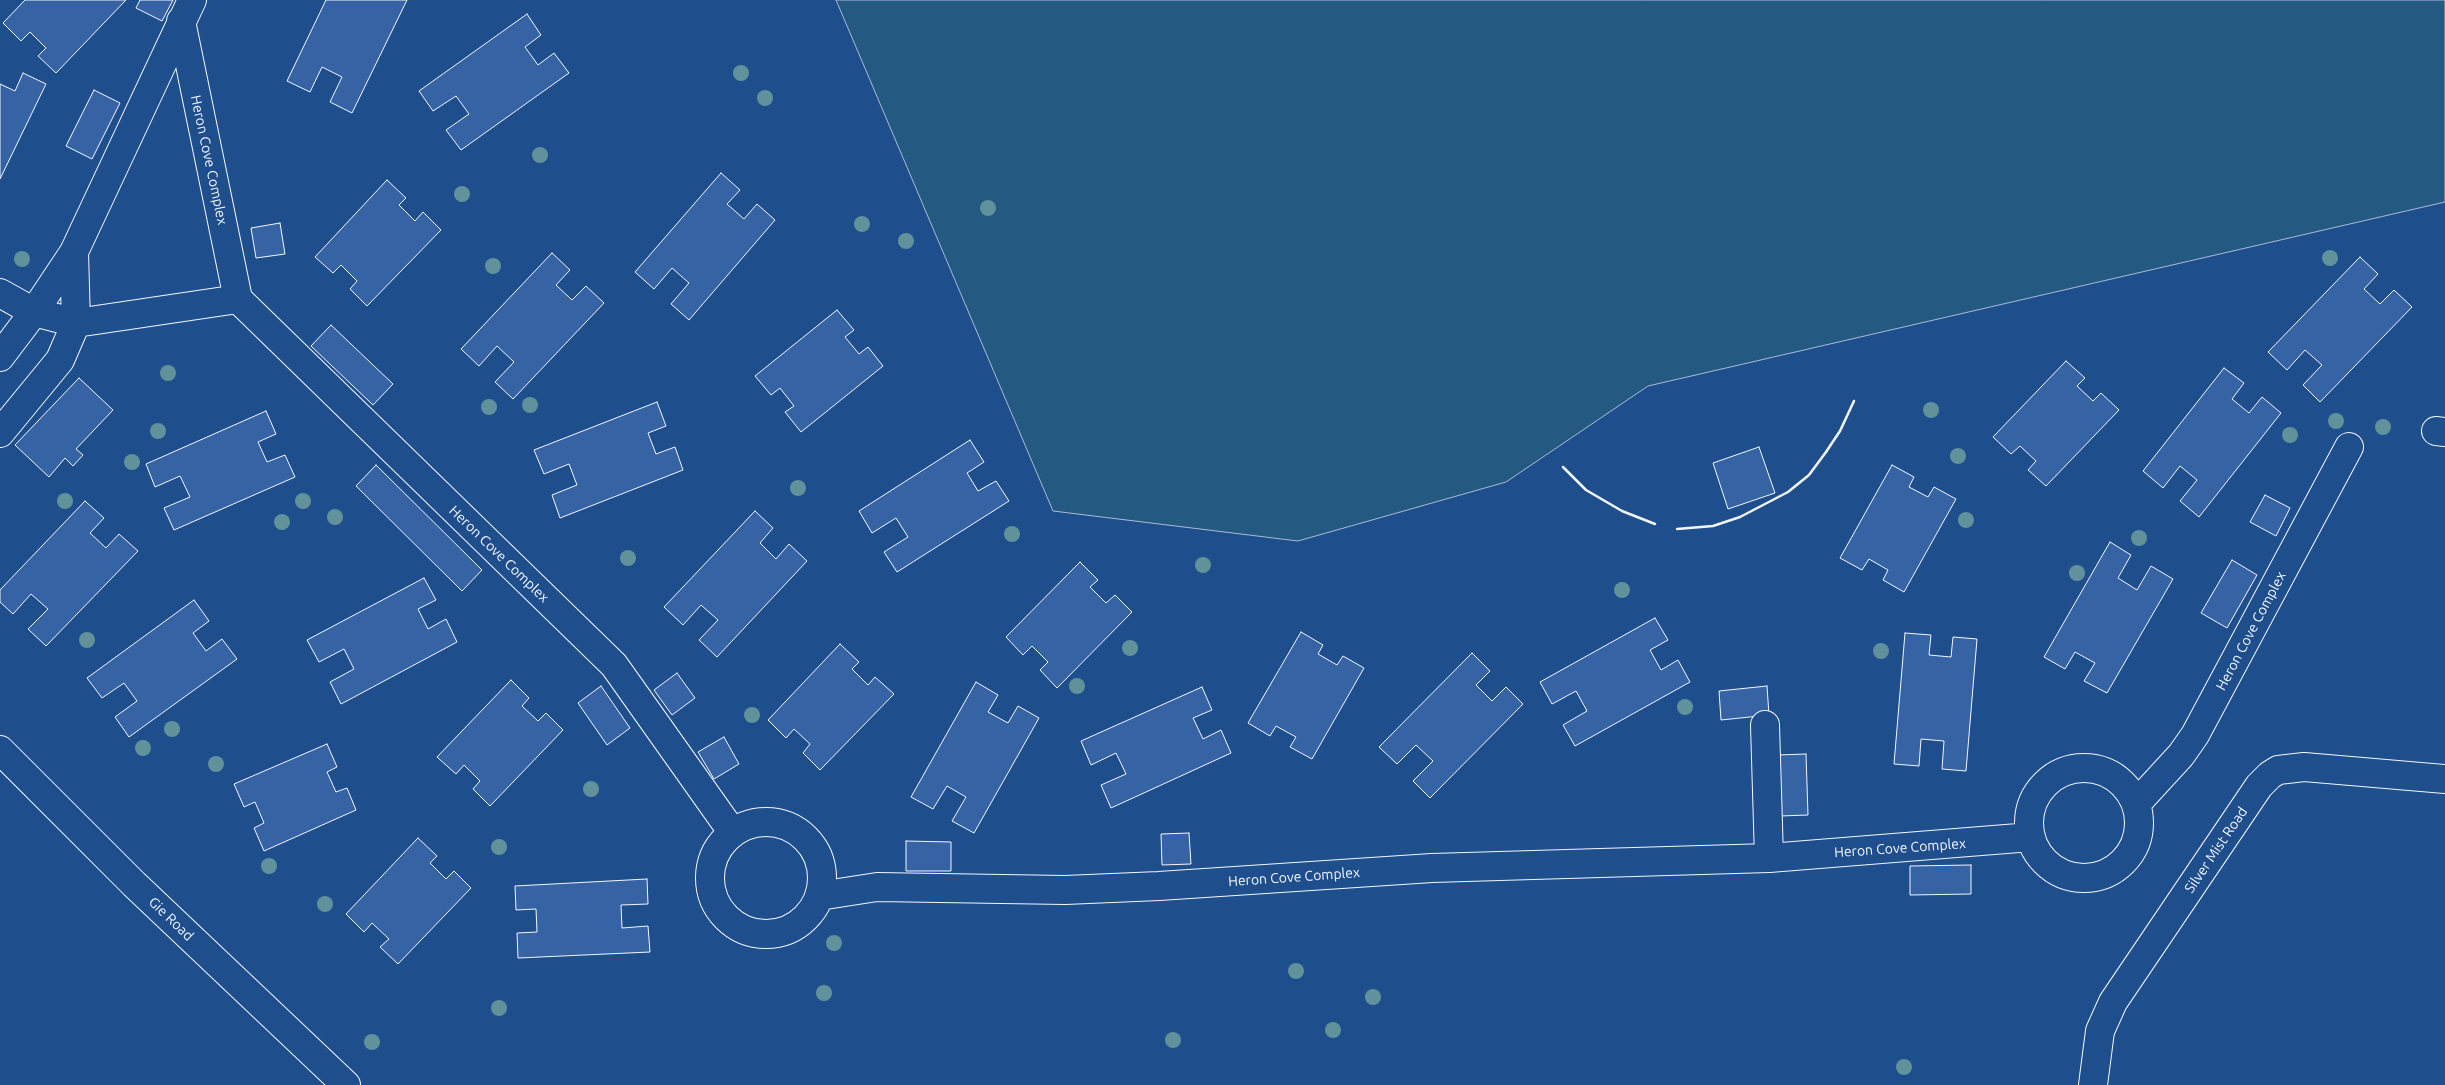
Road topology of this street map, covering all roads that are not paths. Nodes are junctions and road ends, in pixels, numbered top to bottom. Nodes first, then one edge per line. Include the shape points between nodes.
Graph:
1 (187, 10) edge
2 (74, 252) junction
3 (0, 293) edge
4 (238, 299) junction
5 (34, 312) junction
6 (76, 323) junction
7 (0, 358) edge
8 (0, 433) edge
9 (2349, 447) dead end
10 (1765, 725) dead end
11 (0, 750) edge
12 (2445, 779) edge
13 (2136, 804) junction
14 (733, 833) junction
15 (2031, 837) junction
16 (1769, 858) junction
17 (819, 896) junction
18 (346, 1085) edge
19 (2093, 1085) edge

1 - 2 street, Heron Cove Complex
1 - 4 street, Heron Cove Complex
2 - 5 street, Heron Cove Complex
2 - 6 street, Heron Cove Complex
3 - 5 street
4 - 6 street
4 - 14 street, Heron Cove Complex via 614,665
5 - 6 street
5 - 7 street, Heron Cove Complex
6 - 8 street, Heron Cove Complex via 60,360
9 - 13 street, Heron Cove Complex via 2195,735
10 - 16 street
11 - 18 street, Gie Road via 134,884
12 - 19 street, Silver Mist Road via 2304,767 2278,770 2270,775 2259,786 2113,1002 2100,1031
13 - 15 street via 2128,788 2097,768 2079,767 2061,772 2046,782 2035,797 2029,816
13 - 15 street via 2140,823 2136,842 2126,859 2112,871 2093,878 2074,878 2054,870 2040,856
14 - 17 street via 751,823 772,822 791,827 808,839 818,857 823,877
14 - 17 street via 720,846 712,863 710,883 715,901 726,917 741,928 758,934 778,933 795,926 810,913
15 - 16 street, Heron Cove Complex
16 - 17 street, Heron Cove Complex via 1432,868 1065,890 877,887

